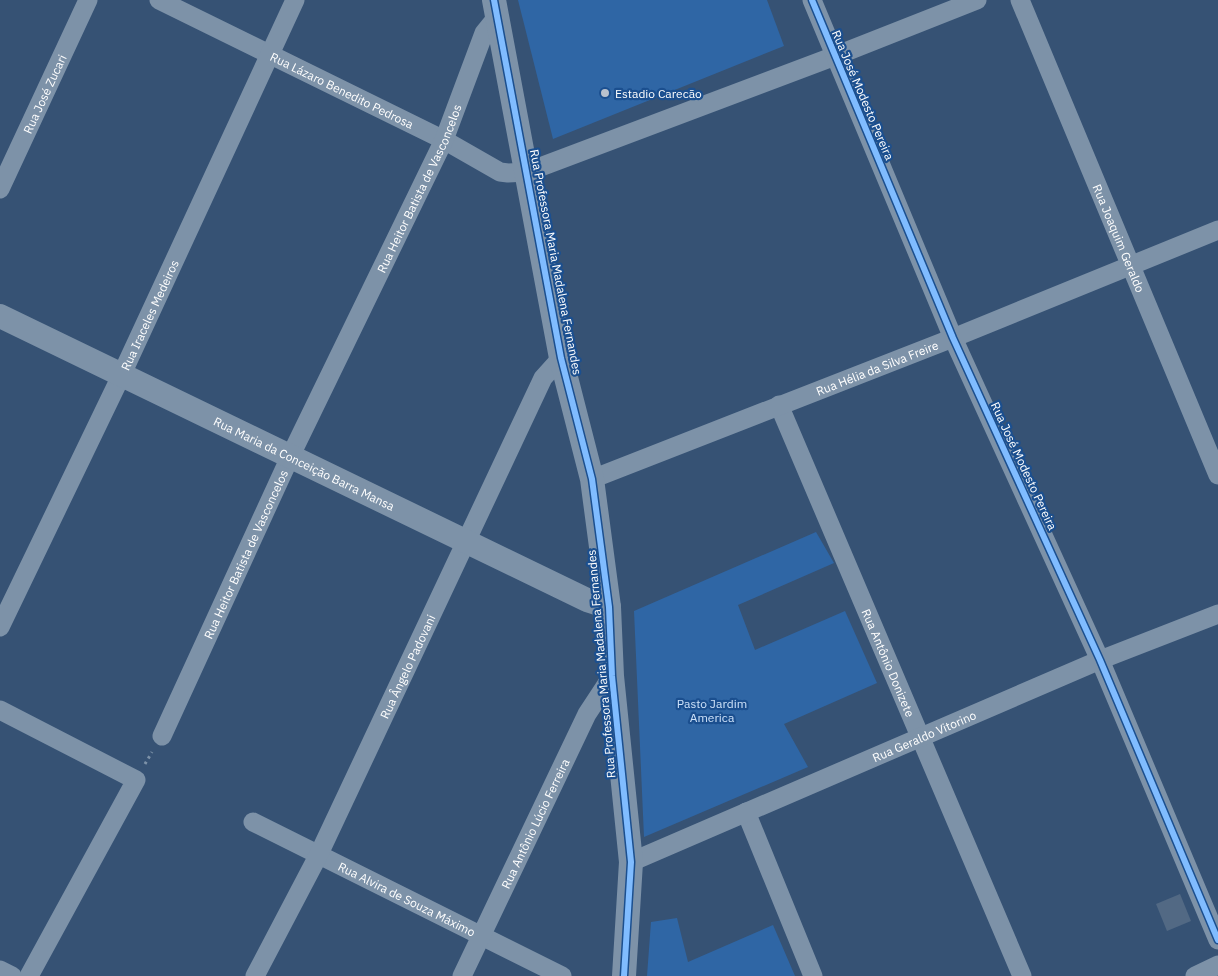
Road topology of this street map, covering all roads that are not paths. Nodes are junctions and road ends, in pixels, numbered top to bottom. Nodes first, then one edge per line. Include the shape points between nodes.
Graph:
1 (88, 0) edge
2 (158, 0) edge
3 (295, 0) edge
4 (812, 0) edge
5 (977, 0) edge
6 (1020, 0) edge
7 (495, 8) edge
8 (269, 54) junction
9 (835, 56) junction
10 (444, 140) junction
11 (527, 172) junction
12 (0, 189) edge
13 (1218, 230) edge
14 (1131, 267) junction
15 (0, 316) edge
16 (953, 338) junction
17 (561, 358) junction
18 (121, 376) junction
19 (779, 405) junction
20 (290, 457) junction
21 (1218, 475) edge
22 (592, 479) junction
23 (466, 541) junction
24 (609, 607) junction
25 (1218, 614) edge
26 (0, 627) edge
27 (1100, 660) junction
28 (612, 676) junction
29 (0, 710) edge
30 (162, 736) road end
31 (922, 738) junction
32 (746, 812) junction
33 (253, 822) dead end
34 (318, 856) junction
35 (631, 862) junction
36 (483, 936) junction
37 (1218, 940) edge
38 (1218, 965) edge
39 (0, 970) edge
40 (12, 976) edge
41 (29, 976) edge
42 (255, 976) edge
43 (462, 976) edge
44 (562, 976) edge
45 (624, 976) edge
46 (813, 976) edge
47 (1022, 976) edge
48 (1195, 976) edge

1 - 12 street, Rua José Zucari
2 - 8 street, Rua Lázaro Benedito Pedrosa
3 - 8 street, Rua Iraceles Medeiros
4 - 9 street, Rua José Modesto Pereira
5 - 9 street
6 - 14 street, Rua Joaquim Geraldo
7 - 10 street, Rua Heitor Batista de Vasconcelos
7 - 11 street, Rua Professora Maria Madalena Fernandes
8 - 10 street, Rua Lázaro Benedito Pedrosa
8 - 18 street, Rua Iraceles Medeiros
9 - 11 street
9 - 16 street, Rua José Modesto Pereira
10 - 11 street, Rua Lázaro Benedito Pedrosa via 500,172
10 - 20 street, Rua Heitor Batista de Vasconcelos
11 - 17 street, Rua Professora Maria Madalena Fernandes
13 - 14 street, Rua Hélia da Silva Freire
14 - 16 street, Rua Hélia da Silva Freire
14 - 21 street, Rua Joaquim Geraldo
15 - 18 street, Rua Maria da Conceição Barra Mansa
16 - 19 street, Rua Hélia da Silva Freire
16 - 27 street, Rua José Modesto Pereira
17 - 22 street, Rua Professora Maria Madalena Fernandes
17 - 23 street, Rua Ângelo Padovani via 543,378
18 - 20 street, Rua Maria da Conceição Barra Mansa
18 - 26 street, Rua Iraceles Medeiros
19 - 22 street, Rua Hélia da Silva Freire
19 - 31 street, Rua Antônio Donizete
20 - 23 street, Rua Maria da Conceição Barra Mansa
20 - 30 street, Rua Heitor Batista de Vasconcelos
22 - 24 street, Rua Professora Maria Madalena Fernandes
23 - 24 street, Rua Maria da Conceição Barra Mansa via 586,600
23 - 34 street, Rua Ângelo Padovani
24 - 28 street, Rua Professora Maria Madalena Fernandes
25 - 27 street, Rua Geraldo Vitorino
27 - 31 street, Rua Geraldo Vitorino
27 - 37 street, Rua José Modesto Pereira
28 - 35 street, Rua Professora Maria Madalena Fernandes
28 - 36 street, Rua Antônio Lúcio Ferreira via 587,714
29 - 41 street via 136,780
31 - 32 street, Rua Geraldo Vitorino
31 - 47 street, Rua Antônio Donizete
32 - 35 street, Rua Geraldo Vitorino
32 - 46 street
33 - 34 street, Rua Alvira de Souza Máximo
34 - 36 street, Rua Alvira de Souza Máximo
34 - 42 street, Rua Ângelo Padovani
35 - 45 street, Rua Professora Maria Madalena Fernandes
36 - 43 street, Rua Antônio Lúcio Ferreira
36 - 44 street, Rua Alvira de Souza Máximo
38 - 48 street
39 - 40 street

